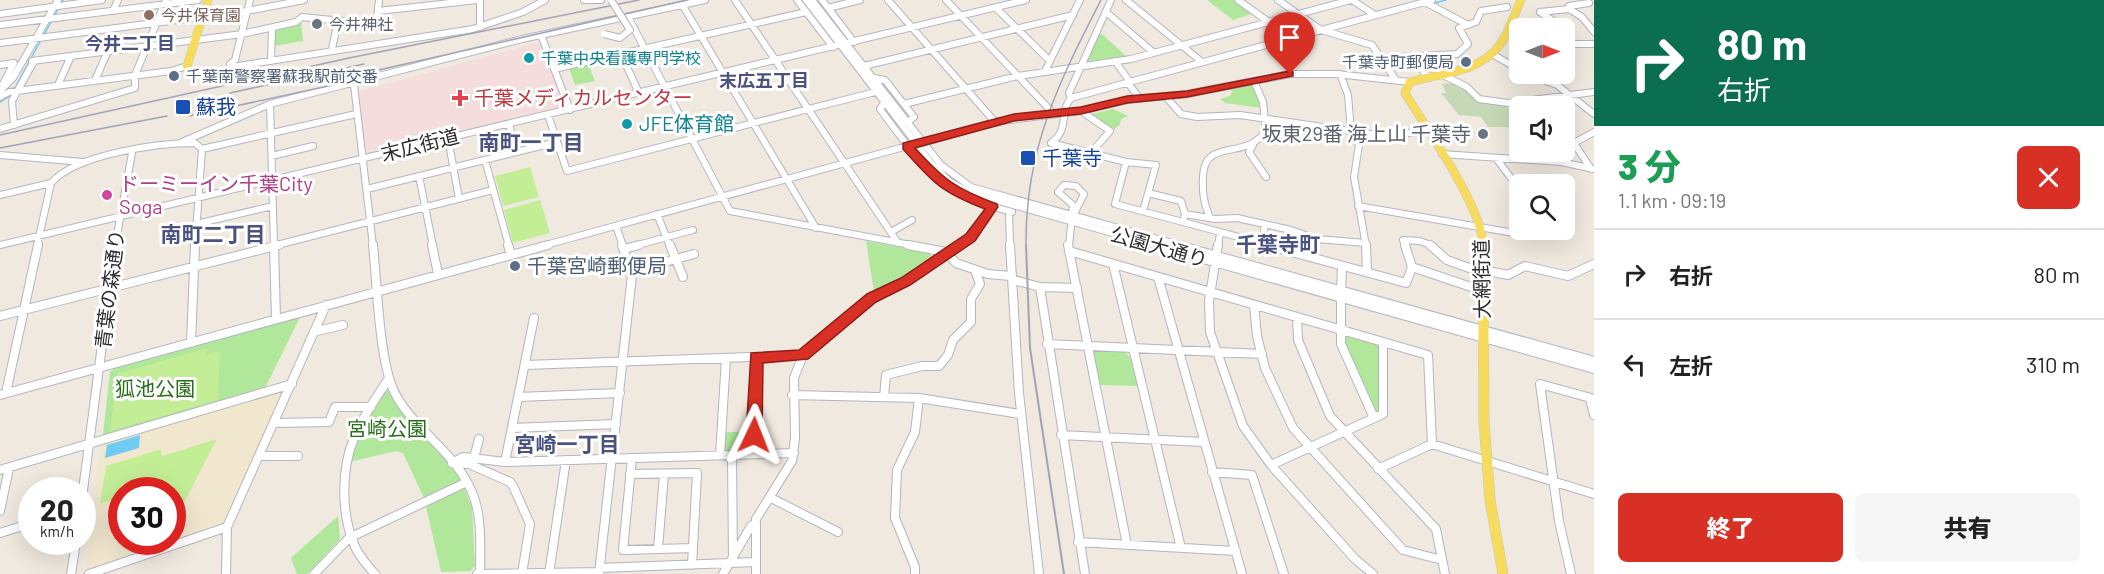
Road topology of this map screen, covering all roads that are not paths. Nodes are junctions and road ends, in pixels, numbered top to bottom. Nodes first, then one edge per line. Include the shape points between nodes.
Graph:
1 (102, 0) edge
2 (118, 0) edge
3 (198, 0) edge
4 (208, 0) edge
5 (250, 0) edge
6 (301, 0) edge
7 (379, 0) edge
8 (478, 0) edge
9 (545, 0) edge
10 (584, 0) edge
11 (601, 0) edge
12 (611, 0) edge
13 (705, 0) edge
14 (735, 0) edge
15 (797, 0) edge
16 (806, 0) edge
17 (812, 0) edge
18 (822, 0) edge
19 (860, 0) edge
20 (888, 0) edge
21 (946, 0) edge
22 (1026, 0) edge
23 (1080, 0) edge
24 (1111, 0) edge
25 (1126, 0) edge
26 (1239, 0) edge
27 (1278, 0) edge
28 (1317, 0) edge
29 (1352, 0) edge
30 (1521, 0) edge
31 (1427, 1) edge
32 (165, 2) edge
33 (56, 3) edge
34 (1589, 3) dead end
35 (683, 6) junction
36 (1328, 7) junction
37 (1507, 7) dead end
38 (828, 8) junction
39 (996, 8) junction
40 (1569, 9) junction
41 (112, 11) junction
42 (247, 11) junction
43 (378, 11) junction
44 (806, 12) junction
45 (1106, 12) junction
46 (0, 14) edge
47 (1299, 14) junction
48 (1073, 15) junction
49 (1375, 15) junction
50 (961, 16) junction
51 (302, 17) junction
52 (201, 18) junction
53 (629, 18) junction
54 (1548, 18) edge
55 (48, 19) junction
56 (342, 21) junction
57 (1269, 22) junction
58 (157, 23) junction
59 (752, 24) junction
60 (0, 25) edge
61 (1468, 25) junction
62 (480, 27) junction
63 (272, 28) junction
64 (912, 28) junction
65 (1017, 28) junction
66 (1321, 30) junction
67 (1594, 32) edge
68 (242, 34) junction
69 (541, 35) junction
70 (702, 36) junction
71 (981, 37) junction
72 (36, 39) junction
73 (194, 40) junction
74 (854, 42) junction
75 (1576, 42) edge
76 (0, 43) edge
77 (840, 45) junction
78 (1181, 45) junction
79 (1593, 45) edge
80 (148, 46) junction
81 (332, 49) junction
82 (646, 49) junction
83 (931, 50) junction
84 (108, 51) junction
85 (1154, 53) junction
86 (621, 54) junction
87 (1492, 54) junction
88 (71, 56) junction
89 (1363, 58) dead end
90 (1412, 58) junction
91 (1384, 59) junction
92 (271, 61) junction
93 (776, 61) junction
94 (1050, 61) junction
95 (1116, 61) junction
96 (1202, 62) junction
97 (1509, 64) edge
98 (0, 65) edge
99 (1082, 65) junction
100 (187, 66) joint
101 (864, 66) junction
102 (554, 69) junction
103 (1045, 71) junction
104 (723, 73) junction
105 (1340, 74) junction
106 (135, 75) junction
107 (1443, 75) junction
108 (1018, 76) junction
109 (874, 78) junction
110 (1429, 78) junction
111 (95, 80) junction
112 (1396, 80) junction
113 (1254, 81) junction
114 (1129, 82) junction
115 (1410, 82) junction
116 (1553, 84) edge
117 (1, 85) edge
118 (58, 85) junction
119 (354, 85) junction
120 (666, 87) junction
121 (965, 89) junction
122 (0, 91) edge
123 (875, 92) junction
124 (1594, 92) edge
125 (14, 93) junction
126 (639, 93) junction
127 (1572, 94) junction
128 (1166, 97) junction
129 (0, 98) edge
130 (1071, 98) junction
131 (1140, 99) junction
132 (0, 103) edge
133 (270, 104) junction
134 (904, 104) junction
135 (808, 109) junction
136 (570, 110) junction
137 (1081, 111) junction
138 (1053, 113) junction
139 (1065, 113) junction
140 (356, 114) junction
141 (1594, 114) edge
142 (548, 115) junction
143 (1266, 120) junction
144 (908, 122) junction
145 (994, 122) junction
146 (753, 123) junction
147 (509, 124) junction
148 (14, 125) junction
149 (0, 129) edge
150 (1351, 131) junction
151 (1427, 132) junction
152 (1594, 132) edge
153 (272, 133) junction
154 (448, 138) junction
155 (692, 139) junction
156 (557, 142) junction
157 (181, 143) junction
158 (915, 144) junction
159 (1253, 144) junction
160 (313, 146) dead end
161 (202, 149) junction
162 (516, 152) junction
163 (132, 153) junction
164 (1091, 153) junction
165 (1442, 154) junction
166 (0, 156) edge
167 (272, 156) junction
168 (1496, 158) junction
169 (363, 159) junction
170 (485, 160) junction
171 (1126, 162) junction
172 (84, 163) junction
173 (844, 163) junction
174 (453, 167) junction
175 (1591, 170) edge
176 (1509, 175) edge
177 (419, 176) junction
178 (1266, 177) dead end
179 (786, 179) junction
180 (273, 180) junction
181 (51, 183) junction
182 (367, 189) junction
183 (493, 190) junction
184 (1148, 193) junction
185 (0, 195) edge
186 (722, 196) junction
187 (459, 199) junction
188 (197, 200) junction
189 (273, 206) junction
190 (1358, 206) junction
191 (425, 207) junction
192 (992, 207) junction
193 (1025, 210) junction
194 (1143, 211) junction
195 (1009, 212) junction
196 (657, 214) junction
197 (119, 218) junction
198 (1184, 218) junction
199 (1072, 219) junction
200 (1210, 219) junction
201 (912, 220) dead end
202 (371, 221) junction
203 (196, 224) junction
204 (1265, 225) junction
205 (616, 226) junction
206 (816, 228) junction
207 (1481, 229) junction
208 (693, 230) dead end
209 (891, 232) junction
210 (1509, 232) edge
211 (1220, 233) junction
212 (40, 236) junction
213 (667, 237) junction
214 (898, 243) junction
215 (1366, 243) junction
216 (1262, 244) junction
217 (0, 245) edge
218 (274, 246) junction
219 (624, 249) junction
220 (1069, 251) junction
221 (946, 252) junction
222 (694, 254) dead end
223 (511, 255) junction
224 (676, 259) junction
225 (1216, 260) junction
226 (1113, 264) junction
227 (1594, 264) edge
228 (1342, 266) junction
229 (193, 267) junction
230 (1412, 267) junction
231 (640, 269) dead end
232 (1472, 269) dead end
233 (975, 270) junction
234 (1483, 270) junction
235 (1367, 272) junction
236 (438, 274) junction
237 (1010, 276) junction
238 (683, 277) dead end
239 (1158, 277) junction
240 (1040, 286) junction
241 (111, 288) junction
242 (1077, 288) junction
243 (380, 291) junction
244 (1483, 291) junction
245 (1210, 292) junction
246 (1341, 295) junction
247 (326, 305) junction
248 (1254, 305) junction
249 (24, 310) junction
250 (0, 316) edge
251 (1297, 317) junction
252 (534, 318) dead end
253 (276, 319) junction
254 (343, 325) dead end
255 (1340, 330) junction
256 (317, 331) junction
257 (1483, 334) junction
258 (1383, 342) junction
259 (191, 343) junction
260 (1047, 344) junction
261 (1088, 346) junction
262 (1133, 348) junction
263 (1178, 350) junction
264 (1217, 351) junction
265 (1262, 354) junction
266 (803, 355) junction
267 (756, 357) junction
268 (726, 358) junction
269 (1594, 361) edge
270 (623, 362) junction
271 (525, 365) junction
272 (100, 368) junction
273 (1594, 369) edge
274 (388, 378) junction
275 (292, 384) junction
276 (620, 393) junction
277 (3, 394) edge
278 (792, 395) junction
279 (518, 396) junction
280 (884, 397) junction
281 (919, 398) junction
282 (1592, 398) edge
283 (370, 407) junction
284 (1020, 414) junction
285 (1594, 415) edge
286 (1374, 418) junction
287 (275, 423) junction
288 (616, 424) junction
289 (512, 428) junction
290 (1344, 433) junction
291 (1061, 435) junction
292 (1106, 437) junction
293 (479, 439) dead end
294 (1155, 439) junction
295 (1203, 442) junction
296 (90, 444) junction
297 (1432, 444) junction
298 (1309, 448) junction
299 (794, 453) junction
300 (753, 454) junction
301 (720, 455) junction
302 (732, 455) junction
303 (260, 456) junction
304 (298, 456) dead end
305 (474, 458) junction
306 (612, 458) junction
307 (632, 458) junction
308 (1487, 459) junction
309 (566, 460) junction
310 (505, 462) junction
311 (452, 463) junction
312 (1271, 465) junction
313 (5, 469) edge
314 (1378, 469) junction
315 (1212, 472) junction
316 (630, 474) junction
317 (664, 474) junction
318 (85, 477) edge
319 (1554, 481) junction
320 (467, 482) junction
321 (1594, 494) edge
322 (771, 498) junction
323 (0, 511) edge
324 (756, 523) junction
325 (18, 527) edge
326 (228, 527) junction
327 (838, 532) dead end
328 (0, 533) edge
329 (349, 538) junction
330 (1078, 542) junction
331 (1127, 545) junction
332 (693, 548) junction
333 (1181, 548) junction
334 (658, 549) junction
335 (1236, 551) junction
336 (74, 555) edge
337 (1442, 560) junction
338 (731, 561) junction
339 (756, 562) junction
340 (692, 565) junction
341 (659, 570) edge
342 (624, 571) edge
343 (1361, 571) edge
344 (599, 572) edge
345 (71, 574) edge
346 (89, 574) edge
347 (226, 574) edge
348 (314, 574) edge
349 (375, 574) edge
350 (479, 574) edge
351 (522, 574) edge
352 (549, 574) edge
353 (723, 574) edge
354 (756, 574) edge
355 (915, 574) edge
356 (1039, 574) edge
357 (1084, 574) edge
358 (1242, 574) edge
359 (1284, 574) edge
360 (1372, 574) edge
361 (1445, 574) edge
362 (1503, 574) edge
363 (1570, 574) edge

1 - 33 street
2 - 41 street
3 - 32 street
4 - 52 main road
5 - 42 street
6 - 42 street
6 - 51 street
7 - 43 street
8 - 43 street
8 - 62 street
9 - 62 street
10 - 11 street
12 - 53 street, bridge via 621,15 626,22 630,30 620,38 605,36 606,27 624,21
13 - 35 street
14 - 59 street
15 - 44 street
16 - 77 street, 公園大通り
17 - 77 street, 公園大通り
18 - 38 street
19 - 38 street
20 - 64 street
21 - 50 street
22 - 39 street, 末広街道
23 - 48 street
24 - 45 street
25 - 78 street
26 - 57 street
27 - 47 street
28 - 36 street
29 - 36 street
29 - 49 street
30 - 87 main road
31 - 49 street
31 - 61 street
32 - 41 street
32 - 58 street
33 - 46 street
33 - 55 street
34 - 40 street
35 - 53 street
35 - 70 street
36 - 47 street
37 - 61 street via 1481,11 1476,22
38 - 74 street
39 - 50 street, 末広街道
39 - 65 street
40 - 54 street via 1540,12
40 - 67 street
41 - 55 street
42 - 52 street
42 - 68 street
43 - 56 street via 377,18
44 - 59 street
44 - 77 street
45 - 85 street
45 - 99 street
47 - 57 street
47 - 66 street
48 - 65 street
48 - 94 street
49 - 66 street
50 - 64 street, 末広街道
50 - 71 street
51 - 56 street
51 - 63 street
52 - 58 street
52 - 73 main road
53 - 69 street
53 - 82 street
55 - 60 street
55 - 72 street
56 - 81 street via 337,25
57 - 78 street
58 - 72 street
58 - 80 street
59 - 70 street
59 - 93 street
61 - 90 street via 1459,28 1468,44 1456,54
62 - 81 street
63 - 68 street
63 - 92 street
64 - 74 street, 末広街道
64 - 83 street
65 - 71 street
65 - 94 street
66 - 91 street via 1374,46
66 - 96 street
68 - 73 street
68 - 92 street via 231,66
69 - 102 street
69 - 119 street
70 - 82 street
70 - 104 street
71 - 83 street
71 - 108 street
72 - 76 street
72 - 122 street via 13,78
73 - 80 street
73 - 100 main road
74 - 77 street, 末広街道
75 - 79 street
77 - 93 street, 末広街道
77 - 101 street, 公園大通り
77 - 123 street, 公園大通り
78 - 85 street
78 - 96 street
80 - 84 street
80 - 106 street
81 - 92 street
82 - 86 street
82 - 120 street
83 - 101 street
83 - 121 street
84 - 88 street
84 - 111 street
85 - 95 street
86 - 102 street
86 - 126 street
87 - 97 street
87 - 107 main road via 1463,70
88 - 118 street
88 - 125 street via 33,61
89 - 91 street
90 - 91 street
90 - 110 street
91 - 112 street
93 - 104 street, 末広街道
93 - 135 street
94 - 103 street
95 - 99 street
95 - 114 street
96 - 114 street
98 - 117 street via 14,63
99 - 103 street
99 - 130 street via 1069,93
100 - 106 street
101 - 109 street, 公園大通り
102 - 136 street
103 - 108 street
104 - 120 street, 末広街道
104 - 146 street
105 - 112 street
105 - 113 street via 1297,73
105 - 150 street via 1348,95
106 - 111 street
106 - 148 street via 135,88
107 - 110 main road
107 - 127 street via 1467,87 1479,99 1519,103
108 - 121 street
108 - 138 street
109 - 134 street via 885,80
109 - 144 street, 公園大通り
110 - 115 main road
111 - 118 street
112 - 115 street
113 - 128 street
113 - 143 street
114 - 130 street
114 - 131 street
115 - 151 main road, 大網街道 via 1405,96
116 - 127 street
118 - 125 street
119 - 133 street
119 - 140 street
120 - 126 street, 末広街道
120 - 155 street
121 - 134 street
121 - 145 street
123 - 135 street
123 - 158 street, 公園大通り via 884,103 880,109
124 - 127 street
125 - 129 street
125 - 132 street
125 - 148 street
126 - 136 street, 末広街道
127 - 141 street
128 - 131 street
128 - 143 street via 1176,110 1188,115 1225,114
130 - 139 street
131 - 137 street
133 - 153 street
133 - 157 street
134 - 144 street via 914,117
135 - 146 street
135 - 173 street
136 - 142 street, 末広街道
137 - 139 street
137 - 164 street via 1110,131
138 - 139 street
138 - 145 street
139 - 164 street via 1063,134 1051,142
140 - 153 street
140 - 169 street
142 - 147 street, 末広街道
142 - 156 street
143 - 150 street
143 - 159 street via 1266,130
144 - 158 street, 公園大通り
145 - 158 street
146 - 155 street
146 - 179 street
147 - 154 street, 末広街道
147 - 162 street
148 - 149 street
150 - 151 street via 1378,135
150 - 190 street via 1359,145 1354,177
151 - 165 main road, 大網街道
152 - 175 street via 1574,143
153 - 161 street
153 - 167 street
154 - 169 street, 末広街道
154 - 174 street
155 - 156 street via 567,171
155 - 186 street
156 - 162 street
157 - 161 street via 195,143
157 - 163 street
158 - 173 street
158 - 192 street via 939,182 959,195
158 - 193 street, 公園大通り via 955,186
158 - 199 street, 公園大通り via 971,187
159 - 178 street via 1250,156
159 - 200 street via 1212,154 1203,165 1202,197
160 - 167 street
161 - 188 street
162 - 170 street
163 - 172 street
163 - 197 street, 青葉の森通り
164 - 171 street
165 - 168 street
165 - 207 main road, 大網街道
166 - 172 street
167 - 180 street
168 - 175 street via 1561,162
168 - 176 street
169 - 180 street, 末広街道
169 - 182 street
170 - 174 street
170 - 183 street
171 - 184 street via 1156,165
171 - 194 street via 1114,204
172 - 181 street via 60,173
173 - 179 street
173 - 209 street
174 - 177 street
174 - 187 street
177 - 182 street
177 - 191 street
179 - 186 street
179 - 206 street
180 - 188 street, 末広街道
180 - 189 street
181 - 185 street
181 - 212 street
182 - 202 street
183 - 187 street
183 - 223 street
184 - 194 street
184 - 198 street via 1181,201
186 - 196 street
186 - 206 street via 730,211
187 - 191 street
188 - 197 street, 末広街道
188 - 203 street
189 - 203 street
189 - 218 street
190 - 207 street
190 - 215 street
191 - 202 street
191 - 236 street
192 - 195 street
192 - 221 street via 970,237
193 - 195 street
193 - 199 street, 公園大通り
194 - 198 street
195 - 237 street
196 - 205 street
196 - 213 street
197 - 212 street, 末広街道
197 - 241 street, 青葉の森通り
198 - 200 street
198 - 211 street
199 - 199 street via 1073,205 1058,192 1064,185 1076,186 1084,194
199 - 220 street
199 - 225 street, 公園大通り
200 - 204 street via 1237,218
201 - 209 street
202 - 218 street
202 - 243 street
203 - 229 street
204 - 215 street via 1317,239
204 - 216 street
205 - 219 street
205 - 223 street
206 - 214 street
207 - 210 street
207 - 234 main road, 大網街道
208 - 213 street
209 - 214 street
211 - 216 street
211 - 225 street
212 - 217 street, 末広街道
212 - 249 street
213 - 219 street
213 - 224 street
214 - 221 street
215 - 235 street
216 - 228 street
218 - 229 street
218 - 253 street
219 - 270 street via 632,275
220 - 226 street
220 - 242 street
221 - 233 street via 956,263
221 - 266 street via 906,282 872,298
222 - 224 street
223 - 236 street
224 - 231 street
224 - 238 street
225 - 245 street
225 - 246 street, 公園大通り
226 - 239 street
226 - 262 street
227 - 234 street via 1568,276 1525,266 1508,275
228 - 235 street
228 - 246 street
229 - 241 street
229 - 259 street
230 - 232 street via 1403,240 1425,243 1450,262
230 - 235 street via 1406,282
230 - 244 street
233 - 237 street
233 - 280 street via 980,284 971,300 971,322 953,340 944,362 886,375
234 - 244 main road, 大網街道
236 - 243 street
237 - 240 street
237 - 284 street
239 - 245 street
239 - 263 street
240 - 242 street
240 - 260 street
241 - 249 street
241 - 272 street, 青葉の森通り
242 - 261 street
243 - 247 street
243 - 274 street
244 - 257 main road, 大網街道
245 - 248 street
245 - 264 street via 1210,332
246 - 255 street
246 - 257 street, 公園大通り
247 - 253 street
247 - 256 street
248 - 251 street
248 - 265 street via 1255,331
249 - 250 street
249 - 277 street
251 - 255 street
251 - 290 street via 1305,359 1327,411
252 - 271 street
253 - 259 street
254 - 256 street
255 - 258 street
255 - 286 street via 1345,353
256 - 275 street
257 - 269 street, 公園大通り
257 - 273 street, 公園大通り
257 - 308 main road, 大網街道
258 - 286 street via 1383,414
258 - 297 street via 1428,355
259 - 272 street
260 - 261 street
260 - 291 street
261 - 262 street
261 - 292 street
262 - 263 street
262 - 294 street
263 - 264 street
263 - 295 street
264 - 265 street
264 - 312 street via 1243,426
265 - 298 street via 1282,409
266 - 267 street
266 - 278 street via 792,377
267 - 268 street
267 - 300 street
268 - 270 street
268 - 301 street
270 - 271 street
270 - 276 street
271 - 279 street
272 - 277 street
272 - 296 street, 青葉の森通り
274 - 283 street
274 - 311 street via 405,410
275 - 287 street
275 - 296 street
276 - 279 street
276 - 288 street
278 - 280 street
278 - 299 street
279 - 289 street
280 - 281 street
281 - 284 street
281 - 355 street via 915,432 897,470 895,518
282 - 285 street
282 - 319 street via 1540,384
283 - 287 street via 335,407 329,422
283 - 329 street via 345,458
284 - 356 street
286 - 290 street
287 - 303 street
288 - 289 street
288 - 306 street
289 - 310 street
290 - 298 street
290 - 314 street
291 - 292 street
291 - 330 street
292 - 294 street
292 - 331 street
293 - 305 street
294 - 295 street
294 - 333 street
295 - 315 street
296 - 313 street
296 - 318 street, 青葉の森通り
297 - 308 street
297 - 314 street
298 - 312 street
298 - 337 street via 1403,550
299 - 300 street
299 - 322 street via 789,472
300 - 302 street
301 - 302 street
301 - 307 street
302 - 338 street
303 - 304 street
303 - 326 street
305 - 310 street
305 - 311 street via 459,458
306 - 307 street
306 - 309 street
306 - 344 street
307 - 316 street
308 - 319 street
308 - 362 main road, 大網街道
309 - 310 street
309 - 352 street
311 - 320 street
311 - 351 street via 470,464 513,486 530,524
312 - 343 street
313 - 323 street
314 - 337 street via 1436,529
315 - 335 street
315 - 359 street via 1252,475
316 - 317 street
316 - 334 street via 623,550
317 - 332 street via 697,473
317 - 334 street
319 - 321 street
319 - 363 street
320 - 329 street
320 - 350 street via 479,511
322 - 324 street
322 - 327 street
324 - 338 street
324 - 339 street
325 - 328 street
326 - 346 street
326 - 347 street
329 - 348 street
329 - 349 street
330 - 331 street
330 - 357 street
331 - 333 street
332 - 334 street
332 - 340 street
333 - 335 street
335 - 358 street
336 - 345 street
337 - 361 street
338 - 339 street
338 - 340 street
338 - 353 street
339 - 354 street
340 - 341 street
341 - 342 street
342 - 344 street
343 - 360 street
344 - 352 street
350 - 351 street
351 - 352 street

